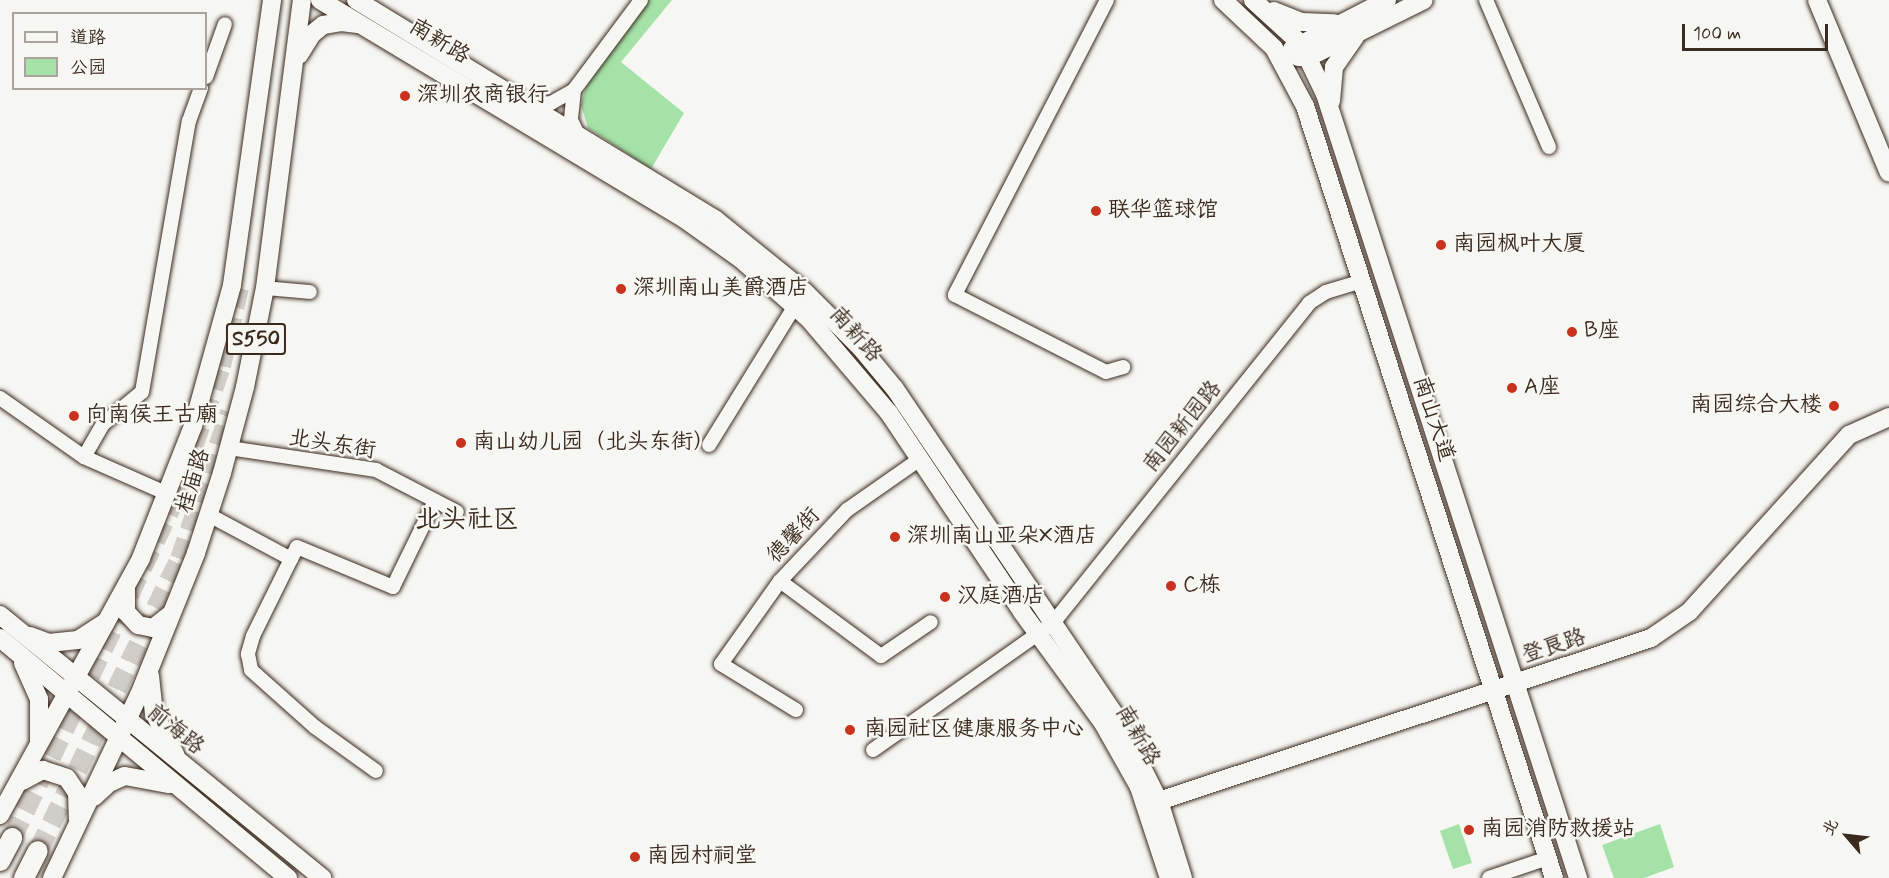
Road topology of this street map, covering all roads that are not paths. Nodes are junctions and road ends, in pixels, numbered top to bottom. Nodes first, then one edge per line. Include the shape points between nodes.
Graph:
1 (262, 0) edge
2 (272, 0) edge
3 (302, 0) edge
4 (320, 0) edge
5 (356, 0) edge
6 (641, 0) edge
7 (1107, 0) edge
8 (1223, 0) edge
9 (1254, 0) edge
10 (1387, 0) edge
11 (1424, 0) edge
12 (1486, 0) edge
13 (1817, 0) edge
14 (368, 13) edge
15 (1345, 21) junction
16 (225, 24) dead end
17 (268, 32) junction
18 (1362, 32) junction
19 (1305, 50) junction
20 (1281, 57) junction
21 (294, 71) junction
22 (207, 74) edge
23 (200, 90) edge
24 (574, 90) junction
25 (525, 103) junction
26 (1332, 115) junction
27 (578, 135) junction
28 (1549, 147) dead end
29 (1889, 173) edge
30 (1362, 281) junction
31 (265, 288) junction
32 (310, 292) dead end
33 (795, 306) junction
34 (1124, 367) dead end
35 (0, 398) edge
36 (1889, 417) edge
37 (709, 445) dead end
38 (229, 448) junction
39 (84, 457) junction
40 (920, 459) junction
41 (168, 494) junction
42 (435, 501) junction
43 (457, 512) dead end
44 (209, 515) junction
45 (291, 559) junction
46 (780, 581) junction
47 (127, 585) junction
48 (174, 608) junction
49 (113, 613) junction
50 (0, 615) edge
51 (931, 622) dead end
52 (1046, 629) junction
53 (19, 632) junction
54 (7, 644) edge
55 (152, 665) junction
56 (77, 680) junction
57 (1515, 685) junction
58 (1497, 691) junction
59 (68, 696) junction
60 (796, 710) dead end
61 (127, 722) junction
62 (119, 739) junction
63 (873, 750) dead end
64 (32, 760) junction
65 (188, 771) junction
66 (376, 771) dead end
67 (176, 786) junction
68 (16, 788) junction
69 (1159, 801) junction
70 (0, 815) edge
71 (81, 817) junction
72 (12, 838) tunnel mouth
73 (38, 851) tunnel mouth
74 (1548, 858) junction
75 (0, 861) edge
76 (24, 878) edge
77 (52, 878) edge
78 (288, 878) edge
79 (322, 878) edge
80 (1169, 878) edge
81 (1183, 878) edge
82 (1489, 878) edge
83 (1554, 878) edge
84 (1578, 878) edge

1 - 17 main road
2 - 17 main road, 桂庙路 / S550
3 - 21 main road, 桂庙路 / S550
4 - 14 main road, 南新路
5 - 14 main road, 南新路
6 - 24 street
7 - 34 street via 955,295 1106,372
8 - 20 main road, 南山大道
9 - 15 main road via 1301,22
9 - 19 main road, 南山大道
10 - 15 main road
11 - 18 main road
12 - 28 street
13 - 29 main road
14 - 21 main road via 323,25 307,40
14 - 25 main road, 南新路
14 - 33 main road, 南新路 via 726,247
15 - 19 main road
16 - 22 street
17 - 41 main road, 桂庙路 / S550 via 227,311 201,402
18 - 19 main road
18 - 26 main road via 1343,50 1334,67
19 - 20 main road
19 - 26 main road, 南山大道
20 - 30 main road, 南山大道 via 1305,106
21 - 31 main road, 桂庙路 / S550
23 - 39 street via 189,121 142,392 103,424
24 - 25 street via 551,103
24 - 27 street via 571,120
25 - 27 main road, 南新路
26 - 57 main road, 南山大道
27 - 52 main road, 南新路 via 737,235 839,325 895,389
30 - 52 street, 南园新园路 via 1326,292 1309,303
30 - 58 main road, 南山大道
31 - 32 street
31 - 38 main road, 桂庙路 / S550
33 - 37 street
33 - 40 main road, 南新路 via 864,380
35 - 39 street
36 - 57 main road, 登良路 via 1849,435 1689,612 1671,626 1634,646
38 - 42 street, 北头东街 via 376,470
38 - 44 main road, 桂庙路 / S550
39 - 41 street
40 - 46 street, 德馨街 via 847,510
40 - 52 main road, 南新路
41 - 47 main road, 桂庙路 / S550
42 - 43 street, 北头东街
42 - 45 street via 393,587 297,547
44 - 45 street
44 - 48 main road, 桂庙路 / S550
45 - 66 street via 253,636 248,654 251,670 315,727
46 - 51 street via 881,656
46 - 60 street, 德馨街 via 721,664
47 - 48 main road via 126,612 138,625 153,628
47 - 49 main road, 桂庙路 / S550
48 - 55 main road, 桂庙路 / S550
49 - 53 main road via 90,635 71,641 49,643
49 - 56 main road, 桂庙路 / S550
50 - 53 main road, 前海路
52 - 63 street, 南园新园路
52 - 69 main road, 南新路 via 1117,718
52 - 80 main road, 南新路 via 1122,755 1153,819
53 - 56 main road, 前海路
54 - 59 main road, 前海路
54 - 64 main road via 34,683 40,706 41,730
55 - 61 main road, 桂庙路 / S550
55 - 65 main road via 150,692 154,713
56 - 59 main road, 桂庙路 / S550
56 - 61 main road, 前海路
57 - 58 main road, 登良路
57 - 84 main road, 南山大道
58 - 69 main road, 登良路
58 - 74 main road, 南山大道
59 - 62 main road, 前海路
59 - 64 main road, 桂庙路 / S550
61 - 62 main road, 桂庙路 / S550
61 - 65 main road, 前海路
62 - 67 main road, 前海路
62 - 71 main road, 桂庙路 / S550
64 - 68 main road, 桂庙路 / S550
65 - 79 main road, 前海路
67 - 71 main road via 141,776 118,778 101,790
67 - 78 main road, 前海路
68 - 70 main road, 桂庙路 / S550
68 - 71 main road via 35,771 60,773 76,793
69 - 81 main road, 南新路
71 - 77 main road, 桂庙路 / S550
72 - 75 highway
73 - 76 highway
74 - 82 street
74 - 83 main road, 南山大道

